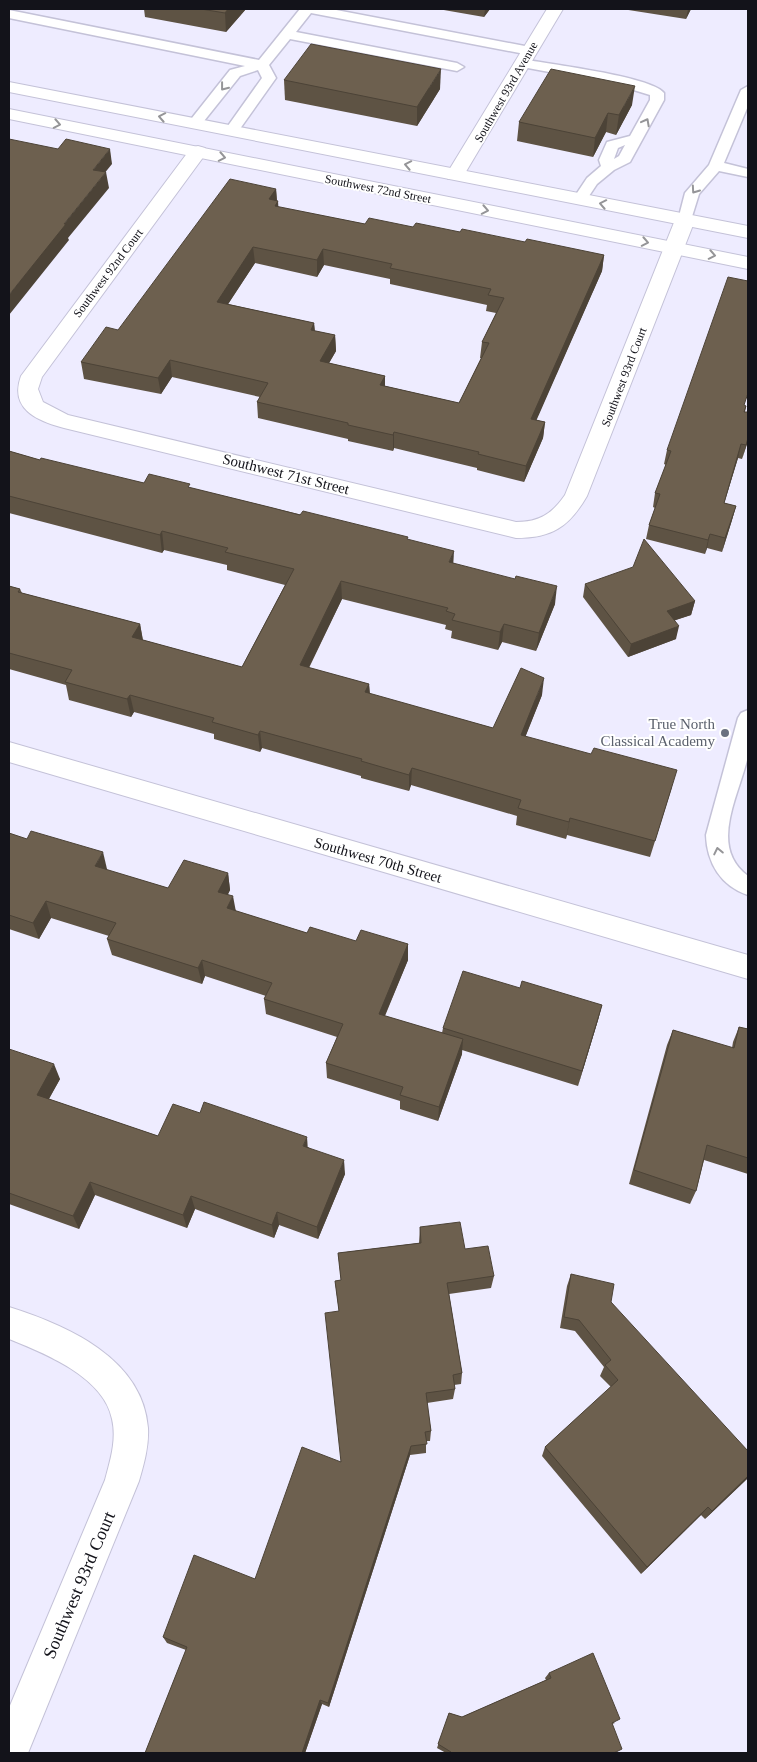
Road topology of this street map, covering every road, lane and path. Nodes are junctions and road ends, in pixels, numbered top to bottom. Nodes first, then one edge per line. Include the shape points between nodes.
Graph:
1 (307, 9) edge
2 (312, 9) edge
3 (555, 9) edge
4 (9, 14) edge
5 (287, 34) junction
6 (526, 57) junction
7 (262, 65) junction
8 (457, 68) dead end
9 (9, 87) edge
10 (748, 90) edge
11 (9, 114) edge
12 (195, 123) junction
13 (733, 125) junction
14 (748, 128) edge
15 (232, 130) junction
16 (198, 152) junction
17 (716, 166) junction
18 (748, 173) edge
19 (455, 174) junction
20 (580, 199) junction
21 (438, 201) junction
22 (685, 220) junction
23 (748, 232) edge
24 (675, 248) junction
25 (748, 263) edge
26 (29, 399) joint
27 (549, 525) joint
28 (748, 718) edge
29 (9, 752) edge
30 (748, 886) edge
31 (748, 967) edge
32 (9, 1323) edge
33 (9, 1753) edge

1 - 5 lane
2 - 6 lane
3 - 6 street, Southwest 93rd Avenue
4 - 7 lane
5 - 7 lane
5 - 8 lane
6 - 19 street, Southwest 93rd Avenue
20 -> 6 lane via 592,182 609,167 606,160 612,144 636,141 657,100 657,93 649,88
7 -> 12 lane via 235,72
7 - 15 lane via 269,78
12 -> 9 street, Southwest 72nd Street
10 - 13 lane
11 -> 16 street, Southwest 72nd Street
12 - 15 street, Southwest 72nd Street
13 - 14 lane
13 - 17 lane
19 -> 15 street, Southwest 72nd Street
16 -> 21 street, Southwest 72nd Street
16 - 26 street, Southwest 92nd Court via 42,361 28,385
17 - 18 lane
17 -> 22 lane via 692,193
19 - 20 street, Southwest 72nd Street
19 - 21 street, Southwest 93rd Avenue
22 -> 20 street, Southwest 72nd Street
21 -> 24 street, Southwest 72nd Street
22 - 23 street, Southwest 72nd Street
22 - 24 street, Southwest 93rd Court
24 -> 25 street, Southwest 72nd Street
24 - 27 street, Southwest 93rd Court via 581,486 570,507
26 - 27 street, Southwest 71st Street via 42,413 64,421 516,530
30 -> 28 lane via 728,871 717,853 716,844
29 - 31 street, Southwest 70th Street
32 - 33 street, Southwest 93rd Court via 60,1342 110,1380 128,1414 130,1445 122,1481

